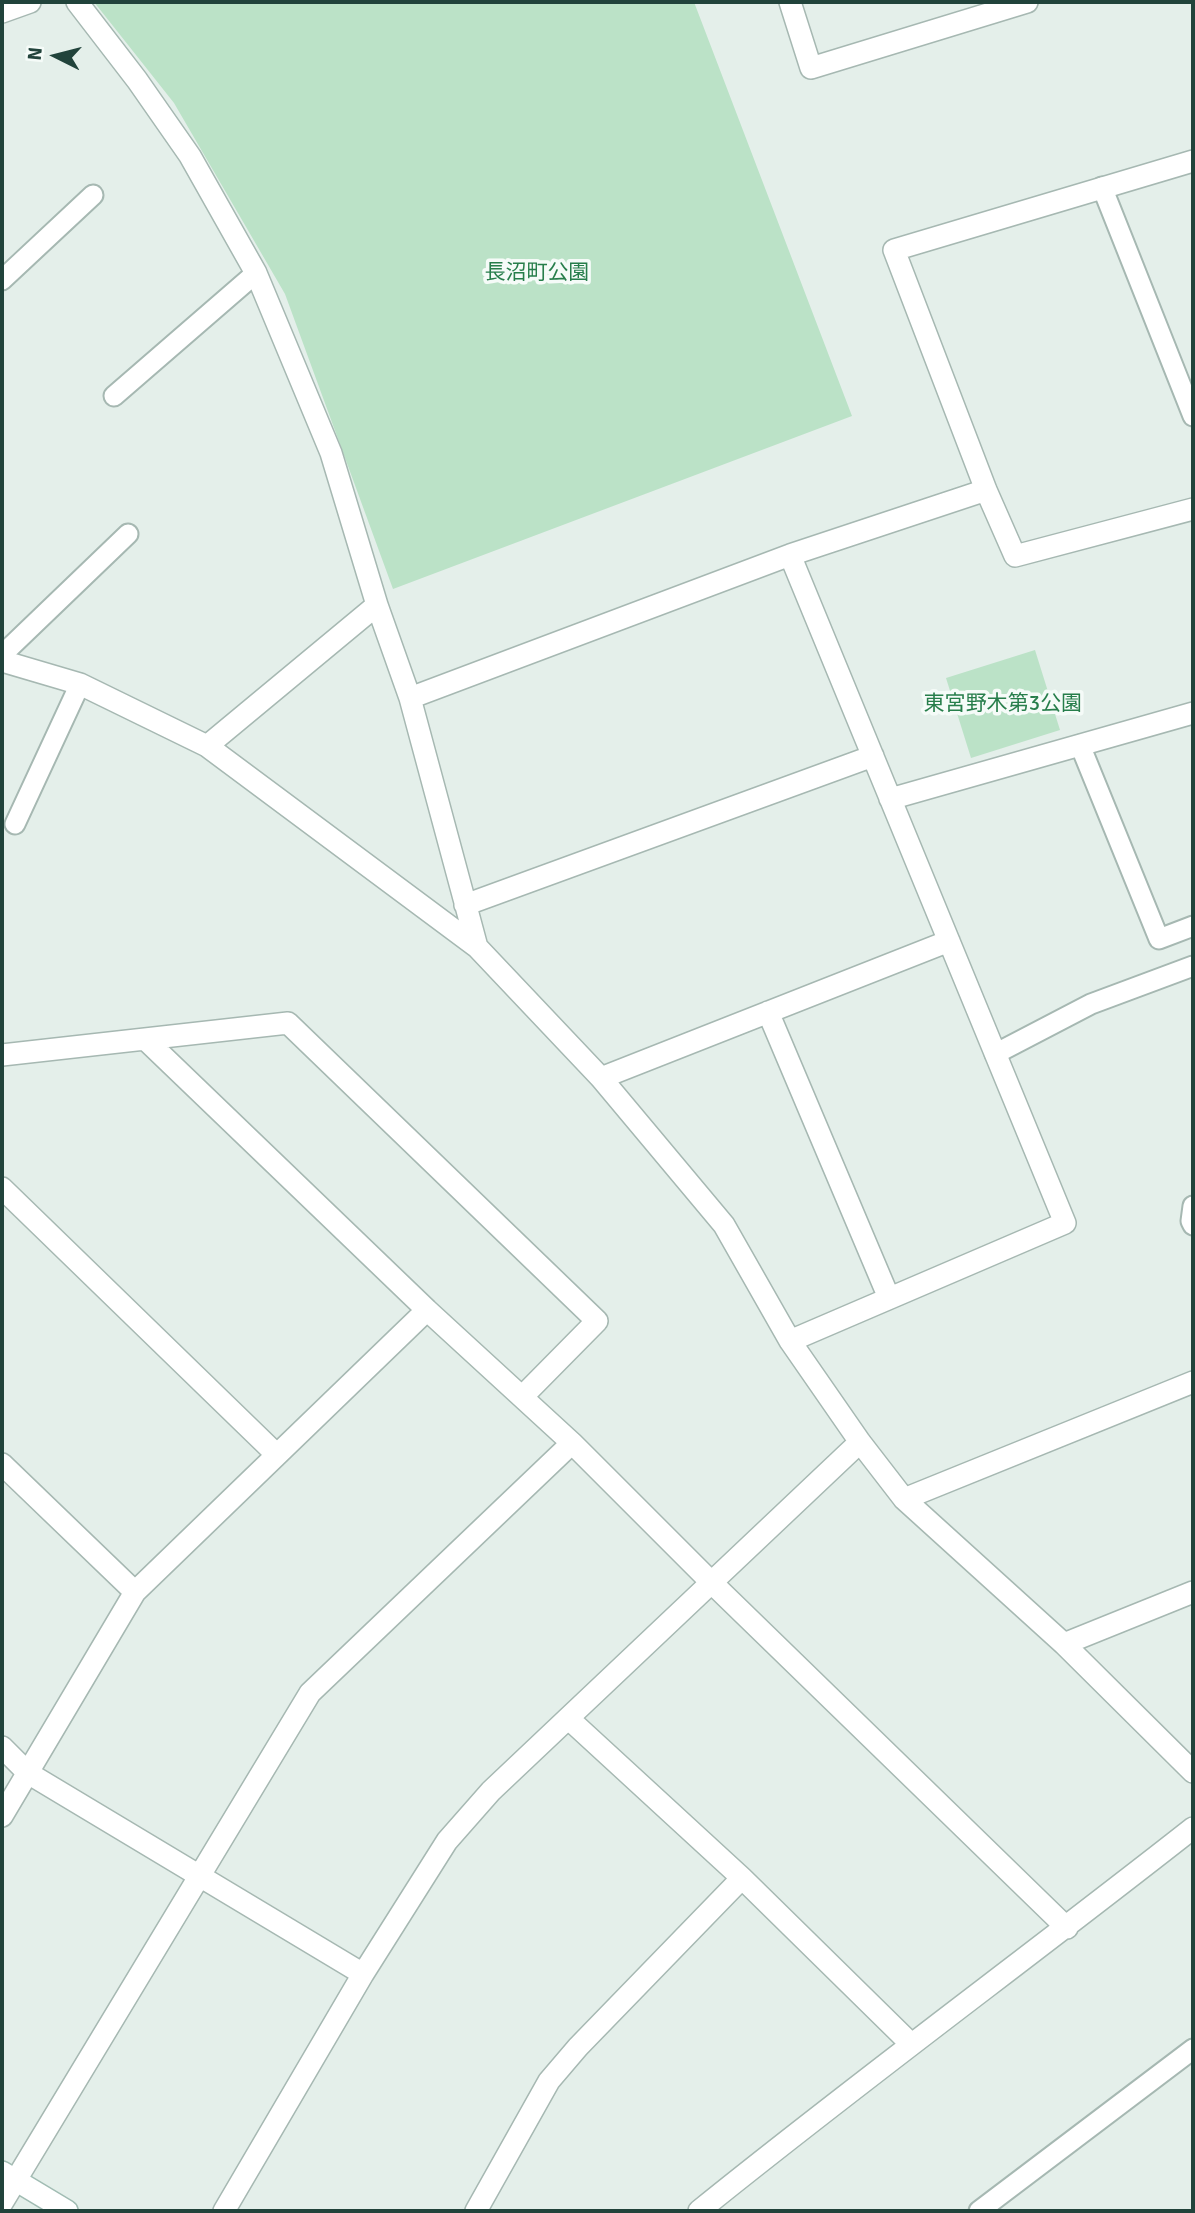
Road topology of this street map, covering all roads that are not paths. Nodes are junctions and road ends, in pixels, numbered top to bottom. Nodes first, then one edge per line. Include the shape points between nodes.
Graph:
1 (30, 2) edge
2 (77, 2) edge
3 (790, 2) edge
4 (1027, 2) edge
5 (2, 12) edge
6 (1193, 161) edge
7 (1102, 187) junction
8 (93, 195) dead end
9 (256, 273) junction
10 (2, 280) edge
11 (114, 397) dead end
12 (1193, 416) edge
13 (986, 490) junction
14 (1193, 509) edge
15 (128, 534) dead end
16 (790, 555) junction
17 (377, 606) junction
18 (2, 654) edge
19 (2, 660) edge
20 (80, 684) junction
21 (410, 698) junction
22 (1193, 713) edge
23 (1080, 745) junction
24 (207, 746) junction
25 (873, 757) junction
26 (891, 799) junction
27 (15, 824) dead end
28 (465, 905) junction
29 (1193, 926) edge
30 (949, 942) junction
31 (477, 947) junction
32 (1193, 966) edge
33 (768, 1012) junction
34 (145, 1039) junction
35 (995, 1054) junction
36 (2, 1055) edge
37 (601, 1078) junction
38 (2, 1188) edge
39 (1193, 1206) edge
40 (1193, 1225) edge
41 (889, 1298) junction
42 (427, 1310) junction
43 (790, 1341) junction
44 (1193, 1382) edge
45 (522, 1397) junction
46 (860, 1442) junction
47 (572, 1443) junction
48 (276, 1454) junction
49 (2, 1464) edge
50 (904, 1499) junction
51 (711, 1582) junction
52 (135, 1592) junction
53 (1193, 1592) edge
54 (1064, 1644) junction
55 (569, 1719) junction
56 (2, 1747) edge
57 (1193, 1772) edge
58 (28, 1773) junction
59 (2, 1816) edge
60 (1193, 1828) edge
61 (199, 1875) junction
62 (742, 1878) junction
63 (1067, 1928) junction
64 (363, 1974) junction
65 (911, 2045) junction
66 (1193, 2049) edge
67 (9, 2177) edge
68 (2, 2203) edge
69 (67, 2211) edge
70 (224, 2211) edge
71 (476, 2211) edge
72 (699, 2211) edge
73 (979, 2211) edge

1 - 5 street
2 - 9 street via 190,156
3 - 4 street via 811,68
6 - 7 street
7 - 12 lane
7 - 13 street via 894,250
8 - 10 lane
9 - 11 lane
9 - 17 street via 331,453
13 - 14 street via 1015,556
13 - 16 street
15 - 18 lane
16 - 21 street
16 - 25 street
17 - 21 street
17 - 24 street
19 - 20 street
20 - 24 street
20 - 27 lane
21 - 28 street
22 - 23 street
23 - 26 street
23 - 29 lane via 1159,939
24 - 31 street
25 - 26 street
25 - 28 street
26 - 30 street
28 - 31 street
30 - 33 street
30 - 35 street
31 - 37 street
32 - 35 lane via 1091,1004
33 - 37 street
33 - 41 street
34 - 36 street
34 - 42 street
34 - 45 street via 288,1023 597,1321
35 - 41 street via 1065,1223
37 - 43 street via 724,1225
38 - 48 street
39 - 40 lane
41 - 43 street
42 - 45 street
42 - 48 street
43 - 46 street
44 - 50 street
45 - 47 street
46 - 50 street
46 - 51 street
47 - 51 street
47 - 61 street via 310,1693
48 - 52 street
49 - 52 street
50 - 54 street
51 - 55 street
51 - 63 street
52 - 58 street
53 - 54 street
54 - 57 street
55 - 62 street
55 - 64 street via 491,1791 447,1841
56 - 58 street
58 - 59 street
58 - 61 street
60 - 63 street
61 - 64 street
61 - 67 street
62 - 65 street
62 - 71 street via 549,2081
63 - 65 street
64 - 70 street
65 - 72 street
66 - 73 lane
67 - 68 street
67 - 69 street

